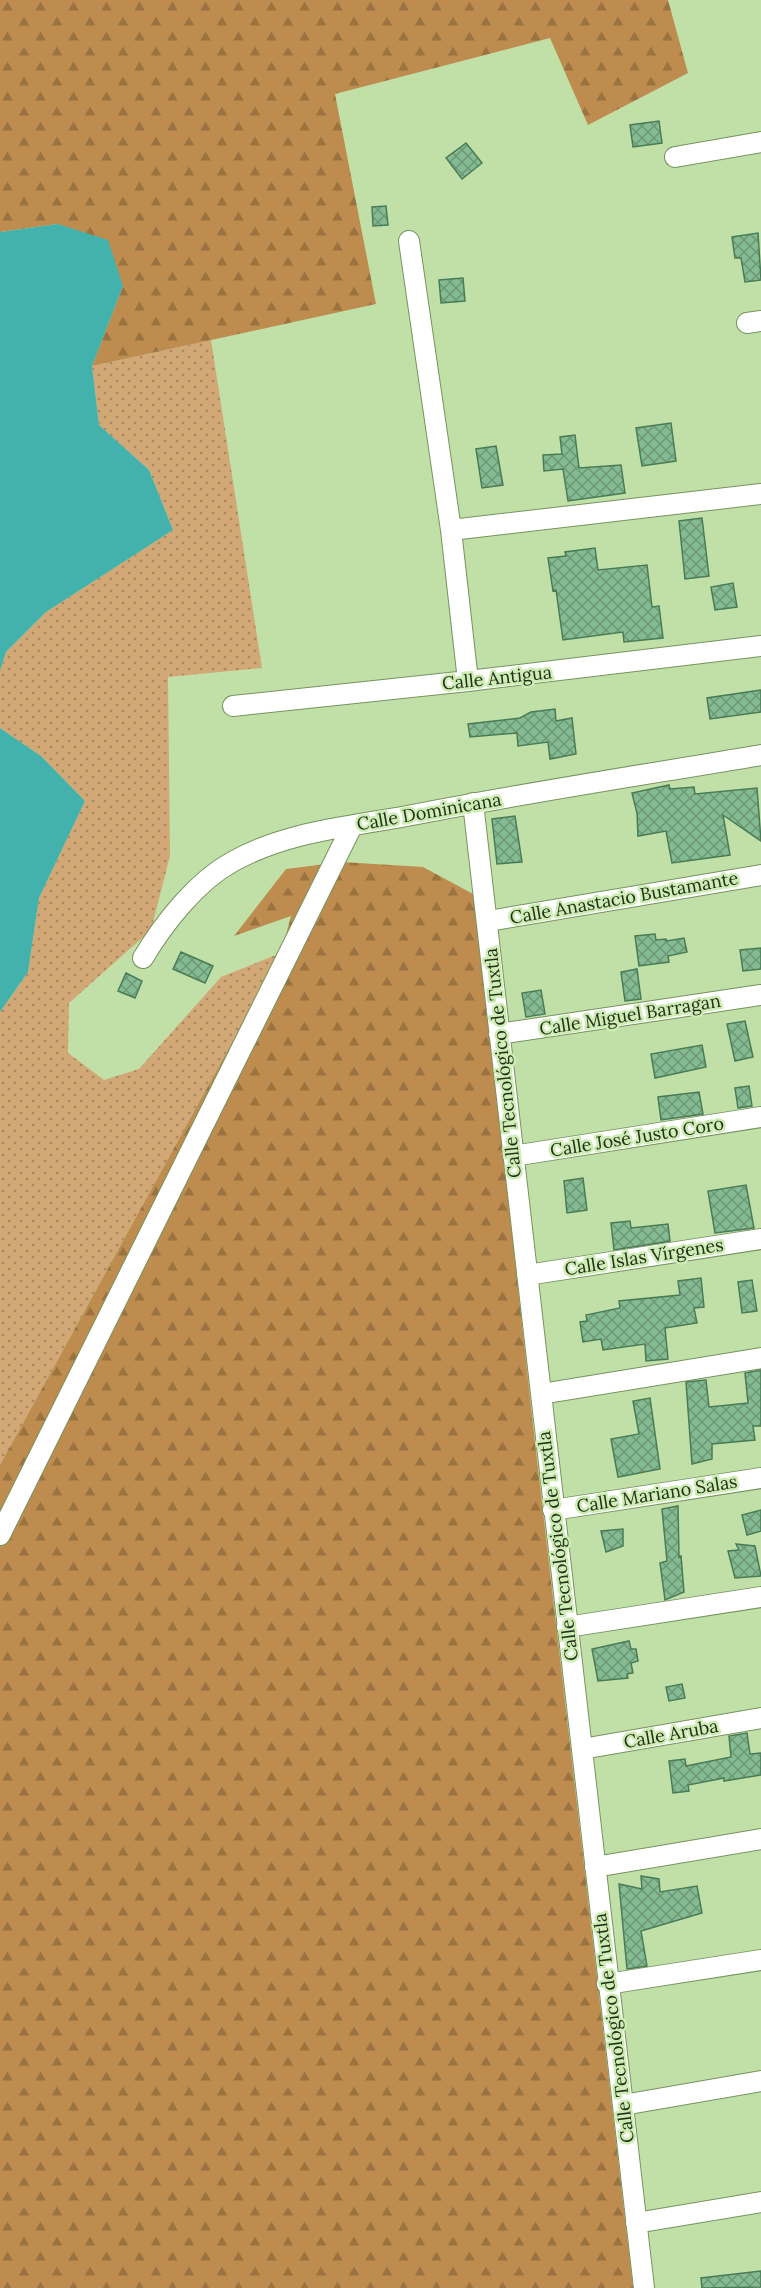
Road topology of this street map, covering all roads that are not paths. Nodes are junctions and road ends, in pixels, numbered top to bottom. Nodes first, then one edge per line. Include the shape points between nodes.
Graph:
1 (761, 142) edge
2 (675, 157) dead end
3 (409, 241) dead end
4 (761, 494) edge
5 (451, 530) junction
6 (761, 646) edge
7 (468, 681) junction
8 (233, 706) dead end
9 (761, 755) edge
10 (473, 803) junction
11 (352, 826) junction
12 (761, 875) edge
13 (488, 921) junction
14 (143, 958) dead end
15 (761, 995) edge
16 (499, 1034) junction
17 (761, 1117) edge
18 (513, 1156) junction
19 (761, 1239) edge
20 (527, 1275) junction
21 (761, 1358) edge
22 (541, 1394) junction
23 (761, 1478) edge
24 (553, 1510) junction
25 (0, 1535) edge
26 (761, 1597) edge
27 (567, 1627) junction
28 (761, 1718) edge
29 (582, 1749) junction
30 (761, 1839) edge
31 (595, 1868) junction
32 (761, 1960) edge
33 (607, 1984) junction
34 (761, 2081) edge
35 (623, 2105) junction
36 (761, 2202) edge
37 (636, 2223) junction
38 (644, 2288) edge

1 - 2 street
3 - 5 street
4 - 5 street
5 - 7 street
6 - 7 street, Calle Antigua
7 - 8 street, Calle Antigua
9 - 10 street, Calle Dominicana
10 - 11 street, Calle Dominicana
10 - 13 street, Calle Tecnológico de Tuxtla
11 - 14 street, Calle Dominicana via 275,842 230,863 186,900
11 - 25 street
12 - 13 street, Calle Anastacio Bustamante
13 - 16 street, Calle Tecnológico de Tuxtla
15 - 16 street, Calle Miguel Barragan
16 - 18 street, Calle Tecnológico de Tuxtla
17 - 18 street, Calle José Justo Coro
18 - 20 street, Calle Tecnológico de Tuxtla
19 - 20 street, Calle Islas Vírgenes
20 - 22 street, Calle Tecnológico de Tuxtla
21 - 22 street
22 - 24 street, Calle Tecnológico de Tuxtla
23 - 24 street, Calle Mariano Salas
24 - 27 street, Calle Tecnológico de Tuxtla
26 - 27 street
27 - 29 street, Calle Tecnológico de Tuxtla
28 - 29 street, Calle Aruba
29 - 31 street, Calle Tecnológico de Tuxtla
30 - 31 street
31 - 33 street, Calle Tecnológico de Tuxtla
32 - 33 street
33 - 35 street, Calle Tecnológico de Tuxtla
34 - 35 street
35 - 37 street, Calle Tecnológico de Tuxtla
36 - 37 street
37 - 38 street, Calle Tecnológico de Tuxtla

